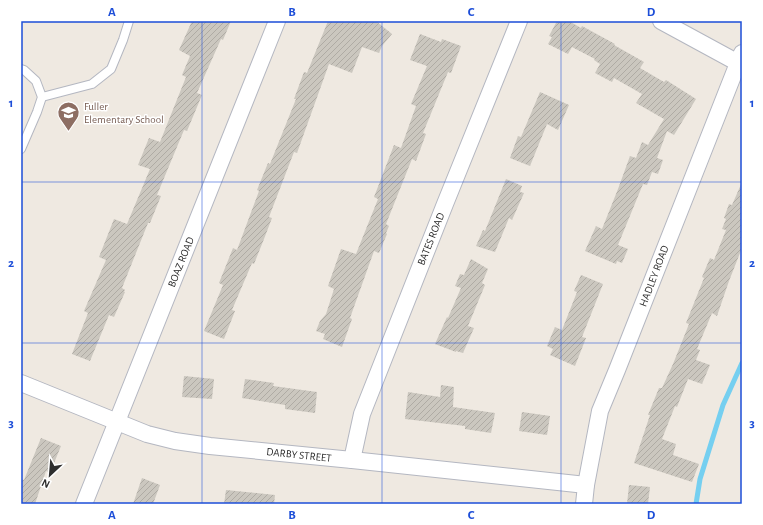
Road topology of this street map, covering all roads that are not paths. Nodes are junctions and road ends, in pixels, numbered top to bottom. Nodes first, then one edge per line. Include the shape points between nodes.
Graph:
1 (129, 21) edge
2 (277, 21) edge
3 (520, 21) edge
4 (661, 21) edge
5 (741, 60) edge
6 (21, 69) edge
7 (42, 97) junction
8 (21, 148) edge
9 (21, 383) edge
10 (117, 423) junction
11 (352, 460) junction
12 (586, 485) junction
13 (84, 504) edge
14 (584, 504) edge

1 - 7 lane via 111,69 92,84
2 - 10 street, BOAZ ROAD
3 - 11 street, BATES ROAD via 362,414
4 - 5 street
5 - 12 street, HADLEY ROAD via 600,411
6 - 7 lane via 36,81
7 - 8 lane
9 - 10 street, DARBY STREET
10 - 11 street, DARBY STREET via 147,434 210,446
10 - 13 street, BOAZ ROAD
11 - 12 street, DARBY STREET
12 - 14 street, HADLEY ROAD

